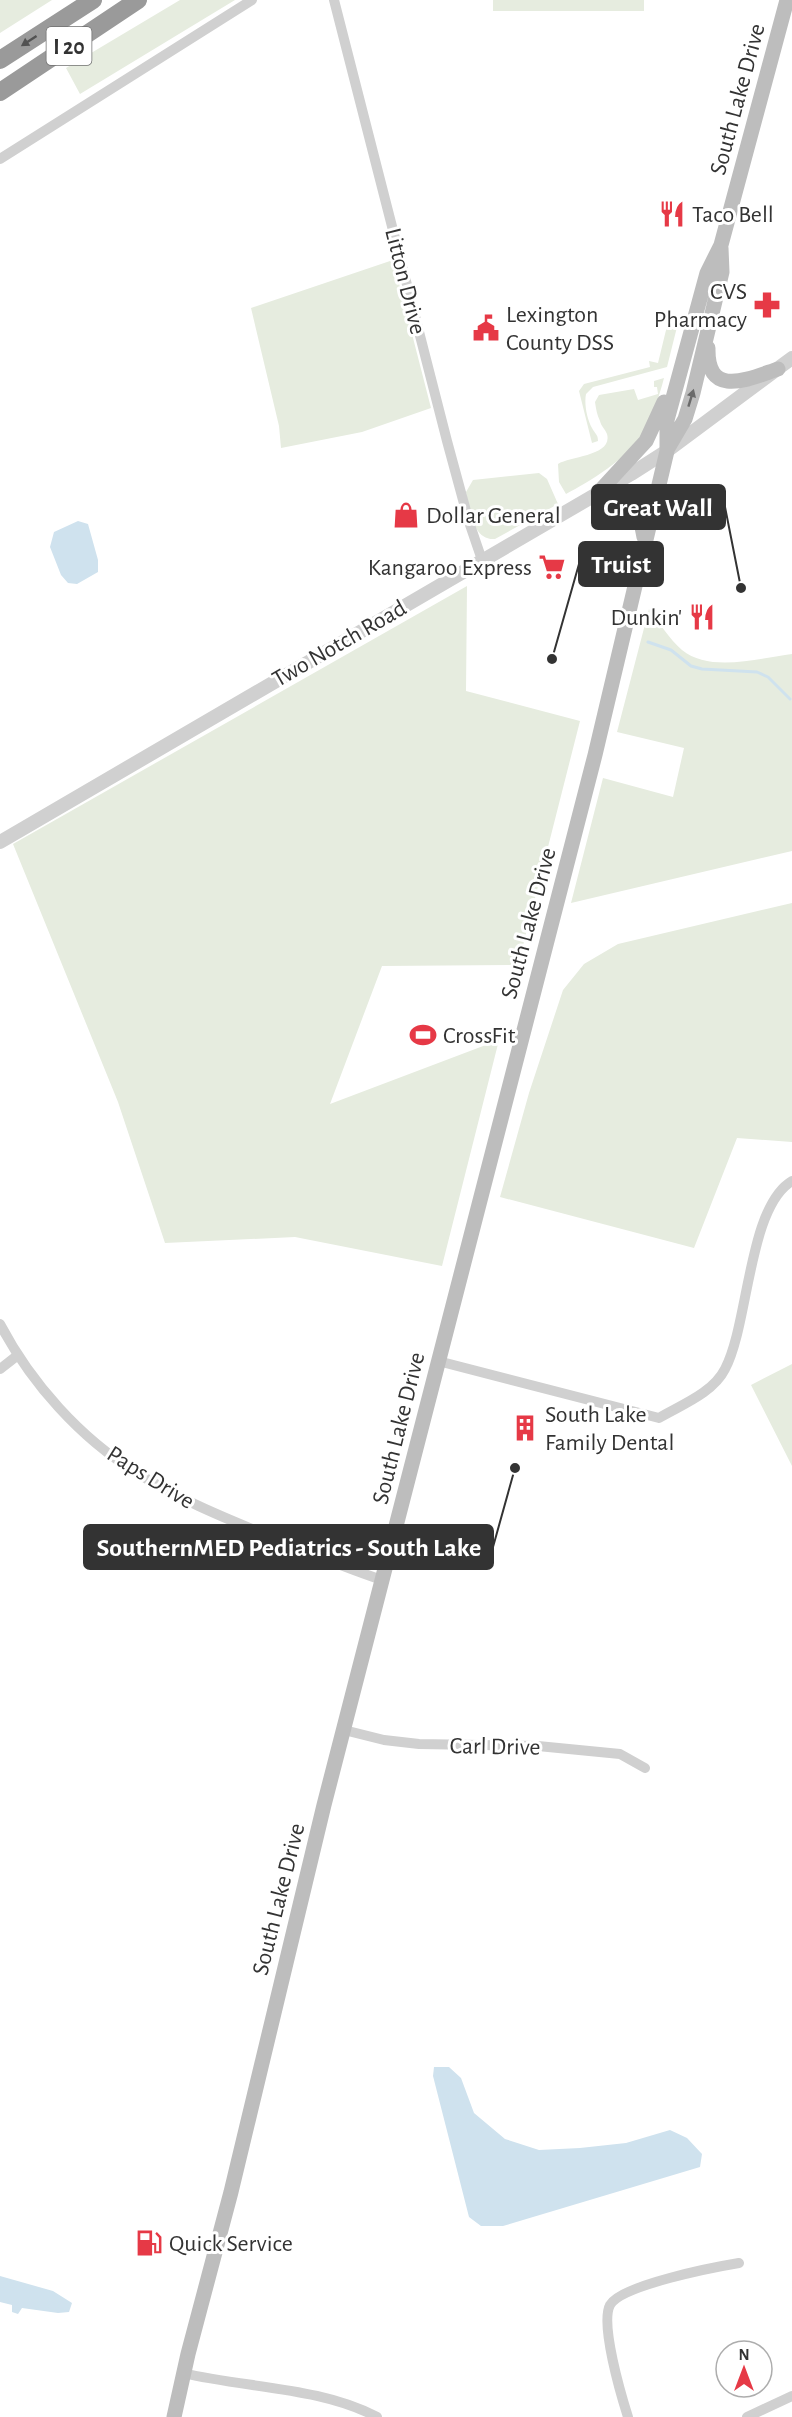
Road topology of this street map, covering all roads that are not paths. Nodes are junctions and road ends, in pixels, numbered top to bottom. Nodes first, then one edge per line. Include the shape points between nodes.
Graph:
1 (93, 0) edge
2 (138, 0) edge
3 (252, 0) edge
4 (334, 0) edge
5 (787, 0) edge
6 (0, 60) edge
7 (0, 92) edge
8 (0, 159) edge
9 (721, 245) junction
10 (709, 322) junction
11 (792, 358) edge
12 (778, 369) junction
13 (681, 371) junction
14 (667, 451) junction
15 (598, 493) junction
16 (645, 543) junction
17 (482, 560) junction
18 (0, 842) edge
19 (792, 1181) edge
20 (0, 1324) edge
21 (18, 1355) junction
22 (438, 1361) junction
23 (0, 1369) edge
24 (382, 1580) junction
25 (344, 1730) junction
26 (645, 1768) dead end
27 (739, 2263) dead end
28 (183, 2373) junction
29 (792, 2396) edge
30 (174, 2417) edge
31 (377, 2417) edge
32 (628, 2417) edge
33 (747, 2417) edge

1 -> 6 highway, I 20
2 - 7 highway, I 20
3 - 8 street
4 - 17 street, Litton Drive via 447,441
5 - 9 main road, South Lake Drive
9 - 10 main road, South Lake Drive via 722,272
9 - 13 main road, South Lake Drive via 707,273
10 - 12 main road via 708,360 717,378 741,381
14 -> 10 main road, South Lake Drive via 685,419
11 - 12 street, Two Notch Road
12 - 14 street, Two Notch Road
13 - 14 main road, South Lake Drive via 667,420
13 - 15 main road via 670,386 646,441
14 - 15 street, Two Notch Road
14 - 16 main road, South Lake Drive
15 - 16 main road via 633,500
15 - 17 street, Two Notch Road
16 - 22 main road, South Lake Drive via 595,755
17 - 18 street, Two Notch Road
19 - 22 street via 773,1203 763,1226 725,1371 708,1389 659,1418
20 - 21 street, Paps Drive
21 - 23 street
21 - 24 street, Paps Drive via 38,1383 84,1432 135,1472 204,1509
22 - 24 main road, South Lake Drive
24 - 25 main road, South Lake Drive
25 - 26 street, Carl Drive via 419,1744 547,1747 620,1754
25 - 28 main road, South Lake Drive
27 - 32 street via 641,2285 616,2296 608,2312 608,2330
28 - 30 main road, South Lake Drive
28 - 31 street via 321,2397 356,2406
29 - 33 street

